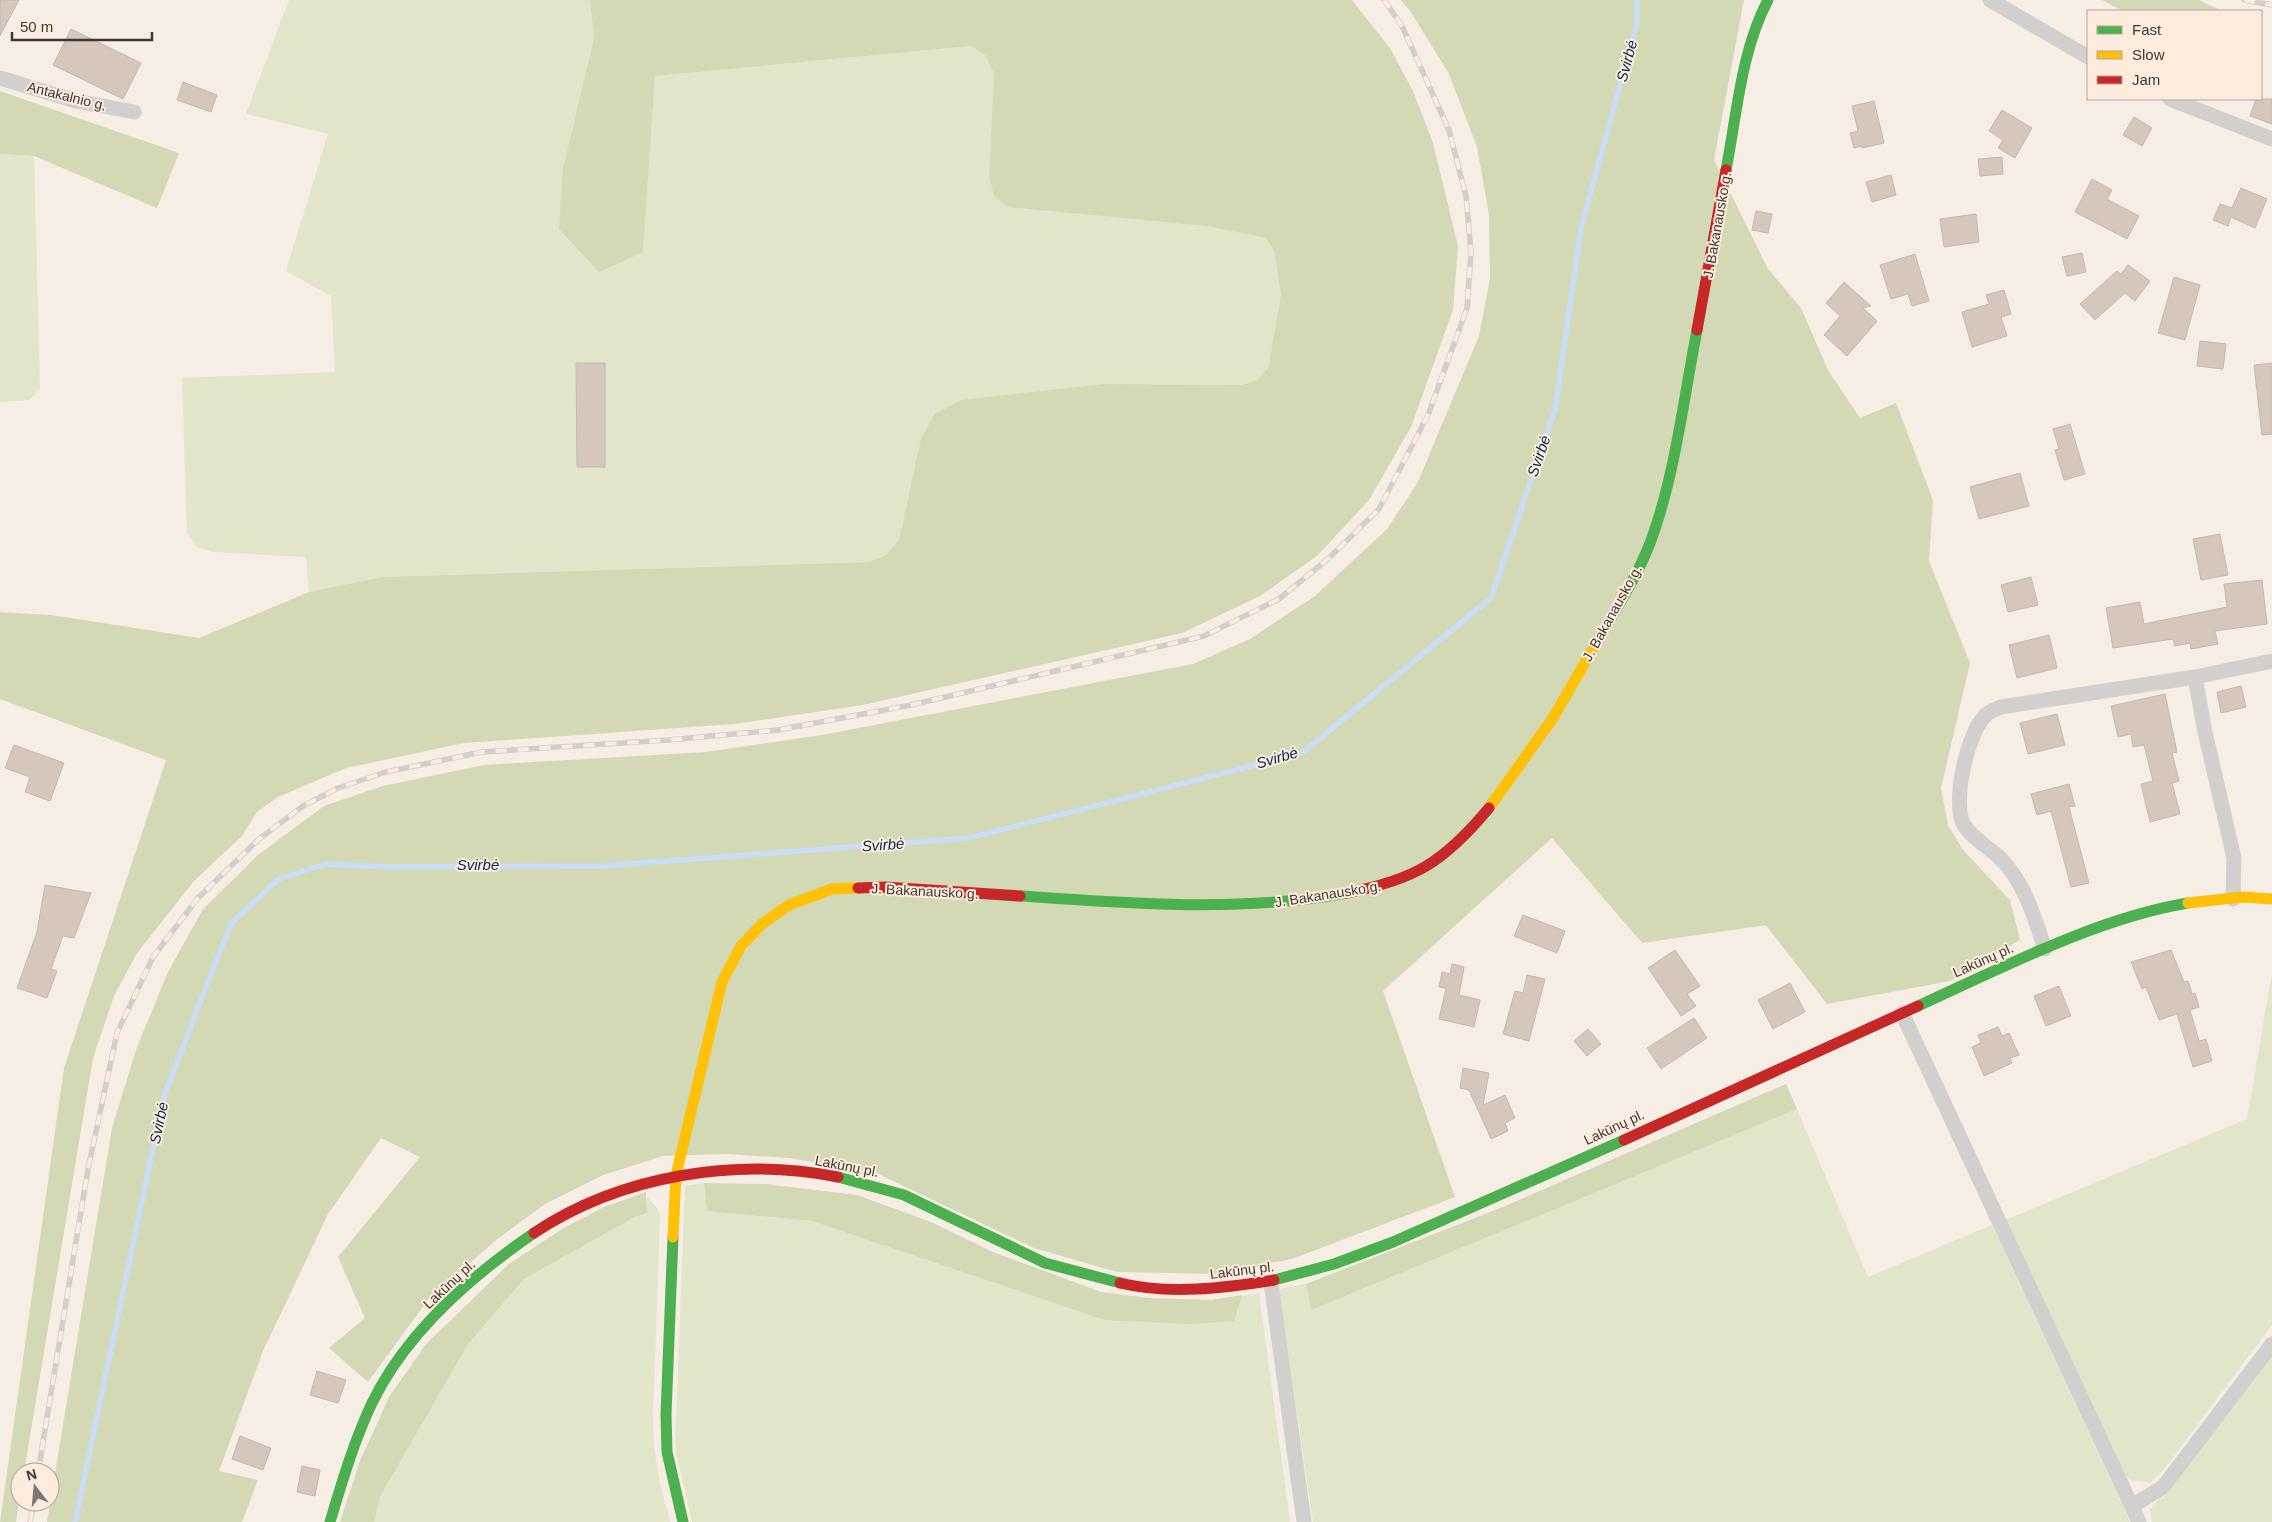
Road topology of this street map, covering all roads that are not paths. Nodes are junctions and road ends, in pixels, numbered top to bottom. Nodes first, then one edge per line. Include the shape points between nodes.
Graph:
1 (1768, 0) edge
2 (1990, 0) edge
3 (2087, 56) edge
4 (0, 78) edge
5 (2173, 100) edge
6 (134, 112) dead end
7 (2272, 139) edge
8 (2272, 661) edge
9 (2195, 677) junction
10 (2233, 899) junction
11 (2272, 899) edge
12 (2045, 949) junction
13 (1902, 1013) junction
14 (676, 1175) junction
15 (1271, 1283) junction
16 (2272, 1344) edge
17 (2132, 1506) junction
18 (330, 1522) edge
19 (683, 1522) edge
20 (1304, 1522) edge
21 (2139, 1522) edge

1 - 14 street, J. Bakanausko g. via 1759,17 1746,64 1670,475 1654,534 1625,593 1553,718 1488,809 1456,846 1415,874 1383,886 1262,904 1179,906 885,887 832,889 789,905 762,924 741,946 722,982
2 - 3 street
4 - 6 street, Antakalnio g. via 76,101
5 - 7 street
8 - 9 street
9 - 10 street via 2234,858
9 - 12 street via 2001,707 1986,714 1974,733 1964,764 1959,813 1964,825 2018,881 2031,906
10 - 11 street, Lakūnų pl.
10 - 12 street, Lakūnų pl. via 2158,909
12 - 13 street, Lakūnų pl.
13 - 15 street, Lakūnų pl. via 1424,1230 1354,1259
13 - 17 street
14 - 15 street, Lakūnų pl. via 730,1170 791,1171 851,1180 908,1196 1043,1262 1136,1287 1210,1289
14 - 18 street, Lakūnų pl. via 565,1215 497,1260 423,1328 375,1397 359,1432
14 - 19 street, J. Bakanausko g. via 666,1414 668,1452
15 - 20 street
16 - 17 street via 2176,1472 2153,1495
17 - 21 street

